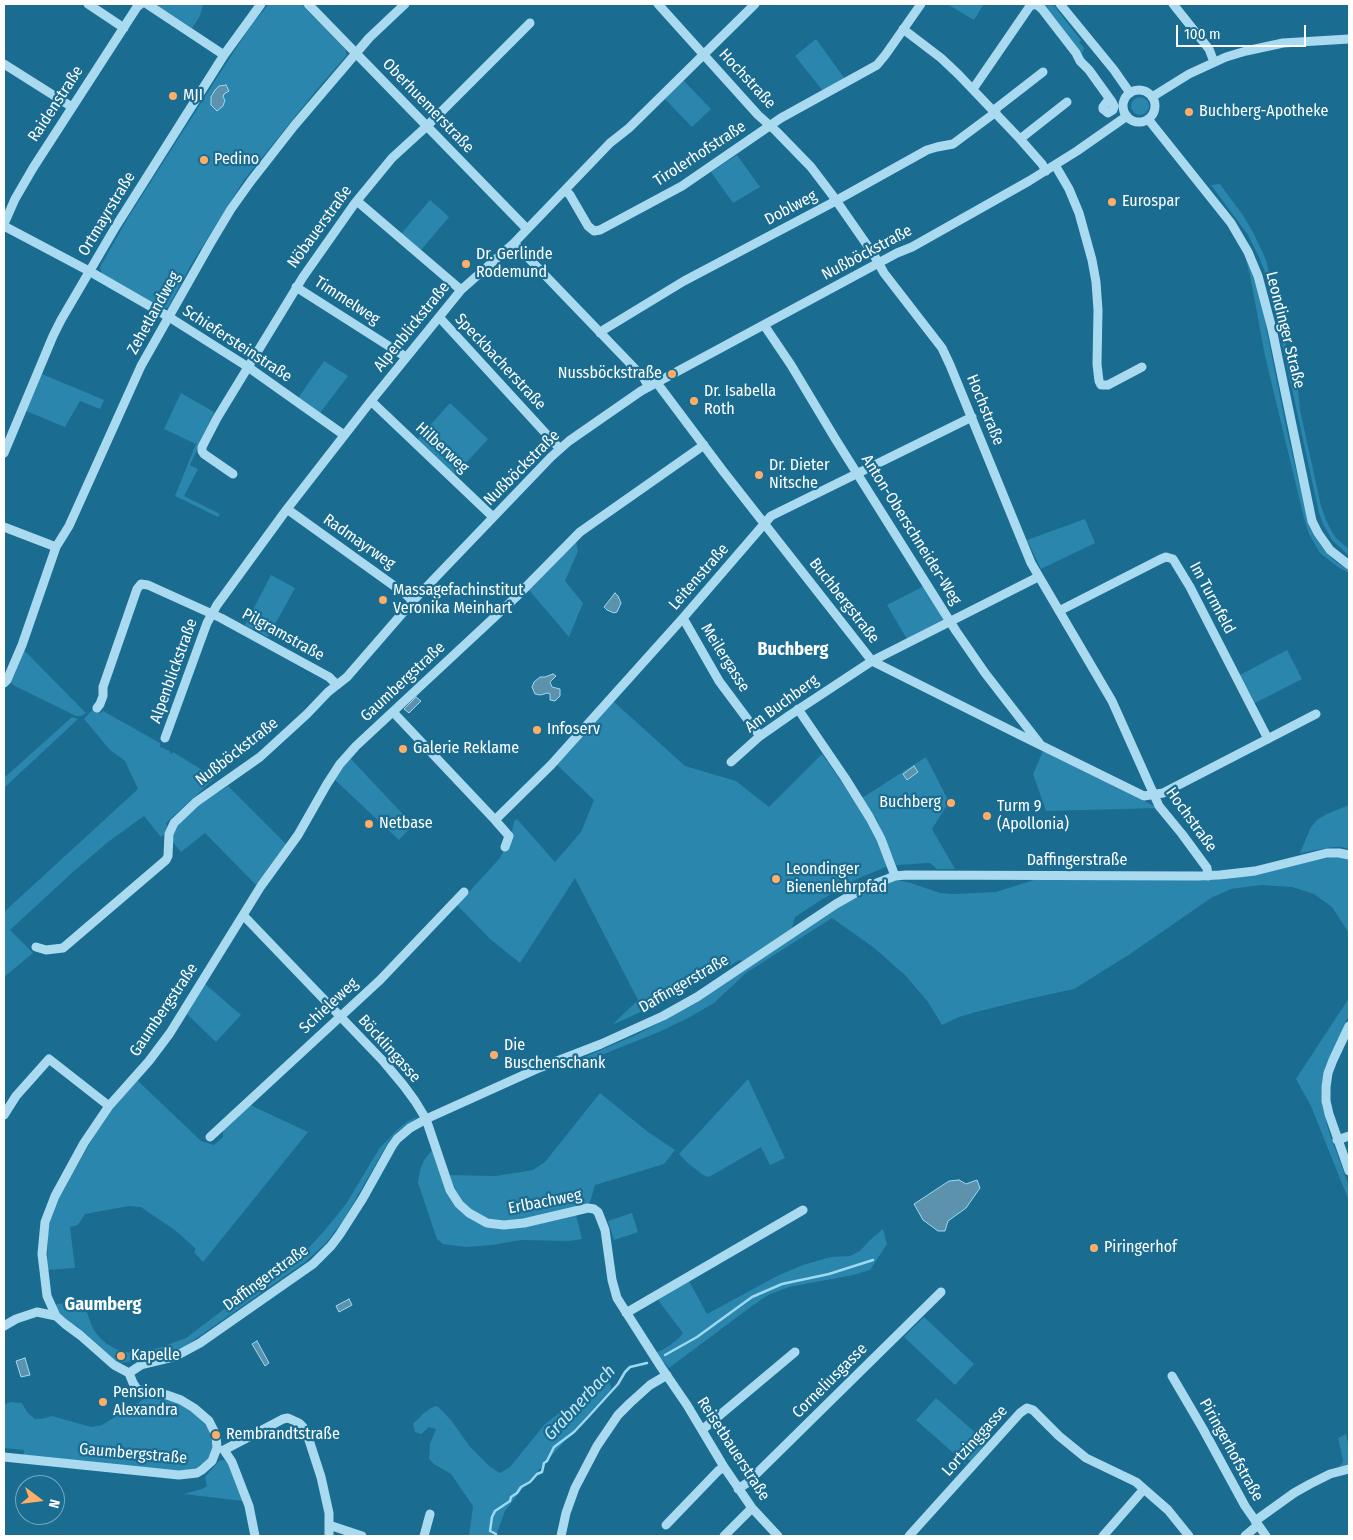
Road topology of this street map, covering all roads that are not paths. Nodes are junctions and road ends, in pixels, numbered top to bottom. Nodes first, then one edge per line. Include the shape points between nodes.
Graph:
1 (88, 4) edge
2 (141, 4) edge
3 (147, 4) edge
4 (261, 4) edge
5 (308, 4) edge
6 (405, 4) edge
7 (658, 4) edge
8 (755, 4) edge
9 (921, 4) edge
10 (1060, 4) edge
11 (1173, 4) edge
12 (530, 23) dead end
13 (124, 28) junction
14 (903, 29) junction
15 (1349, 39) edge
16 (356, 53) junction
17 (703, 53) junction
18 (224, 55) junction
19 (1214, 62) junction
20 (4, 64) edge
21 (1043, 72) dead end
22 (973, 89) junction
23 (1130, 93) junction
24 (1152, 96) junction
25 (1109, 99) dead end
26 (1067, 102) dead end
27 (72, 106) junction
28 (995, 111) junction
29 (1127, 116) junction
30 (1148, 119) junction
31 (770, 125) junction
32 (427, 126) junction
33 (1020, 139) junction
34 (1055, 165) junction
35 (1046, 171) junction
36 (565, 190) junction
37 (836, 200) junction
38 (357, 201) junction
39 (4, 225) edge
40 (527, 229) junction
41 (514, 243) junction
42 (879, 263) junction
43 (90, 271) junction
44 (296, 287) junction
45 (461, 290) junction
46 (169, 317) junction
47 (439, 317) junction
48 (764, 325) junction
49 (600, 333) junction
50 (406, 357) junction
51 (248, 367) junction
52 (1142, 367) dead end
53 (653, 385) junction
54 (371, 401) junction
55 (972, 417) junction
56 (344, 435) junction
57 (704, 445) junction
58 (560, 448) junction
59 (4, 453) edge
60 (857, 473) junction
61 (233, 474) dead end
62 (287, 509) junction
63 (493, 517) junction
64 (765, 523) junction
65 (4, 527) edge
66 (56, 547) junction
67 (1349, 565) edge
68 (1038, 577) junction
69 (413, 600) junction
70 (1059, 611) junction
71 (212, 614) junction
72 (683, 618) junction
73 (950, 622) junction
74 (872, 661) junction
75 (4, 683) edge
76 (337, 685) junction
77 (97, 708) dead end
78 (798, 709) junction
79 (394, 712) junction
80 (1316, 714) dead end
81 (760, 736) junction
82 (165, 738) dead end
83 (1268, 739) junction
84 (1041, 745) junction
85 (731, 762) dead end
86 (1153, 794) junction
87 (495, 820) junction
88 (505, 846) dead end
89 (1349, 855) edge
90 (896, 876) junction
91 (1208, 876) junction
92 (464, 892) dead end
93 (243, 915) junction
94 (36, 947) dead end
95 (340, 1017) junction
96 (1349, 1026) edge
97 (109, 1106) junction
98 (4, 1115) edge
99 (426, 1119) junction
100 (1349, 1136) edge
101 (210, 1137) dead end
102 (1337, 1140) junction
103 (1349, 1171) edge
104 (803, 1210) dead end
105 (941, 1292) dead end
106 (47, 1296) junction
107 (37, 1312) junction
108 (626, 1312) junction
109 (56, 1316) junction
110 (4, 1326) edge
111 (795, 1352) dead end
112 (129, 1373) junction
113 (666, 1375) junction
114 (1172, 1376) dead end
115 (702, 1430) junction
116 (220, 1449) junction
117 (4, 1457) edge
118 (724, 1468) junction
119 (1349, 1469) edge
120 (1144, 1489) junction
121 (738, 1490) junction
122 (752, 1508) junction
123 (430, 1514) dead end
124 (1257, 1523) junction
125 (666, 1525) dead end
126 (329, 1526) junction
127 (255, 1536) edge
128 (329, 1536) edge
129 (362, 1536) edge
130 (424, 1536) edge
131 (561, 1536) edge
132 (724, 1536) edge
133 (778, 1536) edge
134 (909, 1536) edge
135 (1103, 1536) edge
136 (1189, 1536) edge
137 (1246, 1536) edge
138 (1266, 1536) edge

1 - 13 street
2 - 13 street, Raidenstraße
3 - 18 street
4 - 18 street, Ortmayrstraße
5 - 16 street, Oberhuemerstraße
6 - 16 street, Zehetlandweg
7 - 17 street, Hochstraße
8 - 17 street, Alpenblickstraße
9 - 14 street, Tirolerhofstraße
10 - 23 street
11 - 19 street via 1208,49
12 - 32 street, Nöbauerstraße
13 - 27 street, Raidenstraße
14 - 22 street via 941,58
14 - 31 street, Tirolerhofstraße via 877,65
15 - 19 street via 1265,46
16 - 32 street, Oberhuemerstraße
16 - 46 street, Zehetlandweg via 251,181
17 - 31 street, Hochstraße
17 - 36 street, Alpenblickstraße
18 - 43 street, Ortmayrstraße
19 - 24 street
20 - 27 street
21 - 28 street, Doblweg
22 - 25 street via 1030,6 1036,4
22 - 28 street
23 - 24 street via 1142,90
23 - 29 street via 1124,104
24 - 30 street via 1155,108
26 - 33 street
27 - 39 street, Raidenstraße via 15,199
28 - 33 street
28 - 37 street, Doblweg via 953,144 927,150
29 - 30 street via 1136,122
29 - 34 street, Nußböckstraße
30 - 67 street, Leondinger Straße via 1231,223 1248,252 1272,329 1312,521 1330,550
31 - 36 street, Tirolerhofstraße via 682,186 600,230 594,231 588,226
31 - 37 street, Hochstraße via 811,167
32 - 38 street, Nöbauerstraße via 392,158
32 - 40 street, Oberhuemerstraße
33 - 35 street
34 - 35 street, Nußböckstraße
34 - 52 street via 1079,213 1092,260 1098,310 1099,381 1108,385
35 - 42 street, Nußböckstraße
36 - 40 street, Alpenblickstraße
37 - 42 street, Hochstraße
37 - 49 street, Doblweg via 684,280
38 - 44 street, Nöbauerstraße
38 - 45 street
39 - 43 street, Schiefersteinstraße
40 - 41 street, Alpenblickstraße
41 - 45 street, Alpenblickstraße
41 - 49 street
42 - 48 street, Nußböckstraße
42 - 55 street, Hochstraße via 942,348
43 - 46 street, Schiefersteinstraße
43 - 59 street, Ortmayrstraße via 53,336
44 - 50 street, Timmelweg
44 - 51 street, Nöbauerstraße
45 - 47 street, Alpenblickstraße
46 - 51 street, Schiefersteinstraße
46 - 66 street, Zehetlandweg via 141,366 69,526
47 - 50 street, Alpenblickstraße
47 - 58 street, Speckbacherstraße
48 - 53 street, Nußböckstraße
48 - 60 street, Anton-Oberschneider-Weg
49 - 53 street
50 - 54 street, Alpenblickstraße
51 - 56 street, Schiefersteinstraße
51 - 61 street, Nöbauerstraße via 202,448 204,454
53 - 57 street, Buchbergstraße
53 - 58 street, Nußböckstraße
54 - 56 street, Alpenblickstraße
54 - 63 street, Hilberweg
55 - 60 street, Leitenstraße
55 - 68 street, Hochstraße
56 - 62 street, Alpenblickstraße
57 - 64 street, Buchbergstraße
57 - 79 street, Gaumbergstraße via 580,532
58 - 63 street, Nußböckstraße
60 - 64 street, Leitenstraße via 770,516
60 - 73 street, Anton-Oberschneider-Weg
62 - 69 street, Radmayrweg
62 - 71 street, Alpenblickstraße
63 - 69 street, Nußböckstraße
64 - 72 street, Leitenstraße
64 - 74 street, Buchbergstraße
65 - 66 street
66 - 75 street, Zehetlandweg via 22,645
68 - 70 street, Hochstraße
68 - 73 street, Am Buchberg
69 - 76 street, Nußböckstraße
70 - 83 street, Im Turmfeld via 1161,559 1173,559
70 - 86 street, Hochstraße via 1112,701
71 - 76 street, Pilgramstraße via 329,677
71 - 77 street, Alpenblickstraße via 141,584 136,589
71 - 82 street, Alpenblickstraße
72 - 81 street, Meilergasse via 719,681
72 - 87 street, Leitenstraße via 550,765
73 - 74 street, Am Buchberg
73 - 84 street, Anton-Oberschneider-Weg
74 - 78 street, Am Buchberg
74 - 84 street, Buchbergstraße
76 - 94 street, Nußböckstraße via 260,757 196,802 174,823 168,856 158,866 63,948 46,950
78 - 81 street, Am Buchberg
78 - 90 street via 870,818
79 - 87 street
79 - 93 street, Gaumbergstraße via 340,764 298,835
80 - 83 street
81 - 85 street, Am Buchberg
83 - 86 street via 1163,793
84 - 86 street, Buchbergstraße via 1144,796
86 - 91 street, Hochstraße via 1207,868
87 - 88 street via 509,836
89 - 91 street, Daffingerstraße via 1327,853 1255,871
90 - 91 street, Daffingerstraße
90 - 99 street, Daffingerstraße via 864,888 836,904 696,998 662,1016
92 - 95 street, Schieleweg
93 - 95 street, Böcklingasse
93 - 97 street, Gaumbergstraße via 170,1034
95 - 99 street, Böcklingasse via 384,1062
95 - 101 street, Schieleweg
96 - 102 street via 1328,1073 1326,1087 1326,1101
97 - 98 street via 49,1059 16,1096
97 - 106 street, Gaumbergstraße via 70,1167 47,1215 42,1254
99 - 108 street, Erlbachweg via 450,1190 463,1208 480,1220 496,1225 524,1224 588,1208 596,1210 605,1230 614,1289
99 - 112 street, Daffingerstraße via 410,1128 392,1146 349,1220 313,1264 200,1343 174,1357 141,1365
100 - 102 street
102 - 103 street
104 - 108 street
105 - 121 street, Corneliusgasse
106 - 107 street
106 - 109 street, Gaumbergstraße
107 - 109 street
107 - 110 street
108 - 113 street, Erlbachweg
109 - 112 street, Gaumbergstraße via 114,1365
111 - 115 street
112 - 116 street, Gaumbergstraße via 137,1389 181,1400 203,1415 213,1427
113 - 115 street, Reisetbauerstraße
113 - 131 street via 630,1403 596,1446 575,1488
114 - 124 street, Piringerhofstraße
115 - 118 street, Reisetbauerstraße
116 - 117 street, Gaumbergstraße via 208,1466 189,1475
116 - 126 street via 283,1419 299,1423 308,1437 322,1477
116 - 127 street via 232,1462 249,1506
118 - 121 street, Reisetbauerstraße
118 - 125 street
119 - 124 street via 1310,1484 1280,1502
120 - 134 street, Lortzinggasse via 1129,1478 1086,1458 1027,1408
120 - 135 street
120 - 136 street via 1173,1515
121 - 122 street, Reisetbauerstraße
122 - 132 street
122 - 133 street, Reisetbauerstraße
123 - 130 street
124 - 137 street
124 - 138 street, Piringerhofstraße
126 - 128 street
126 - 129 street

